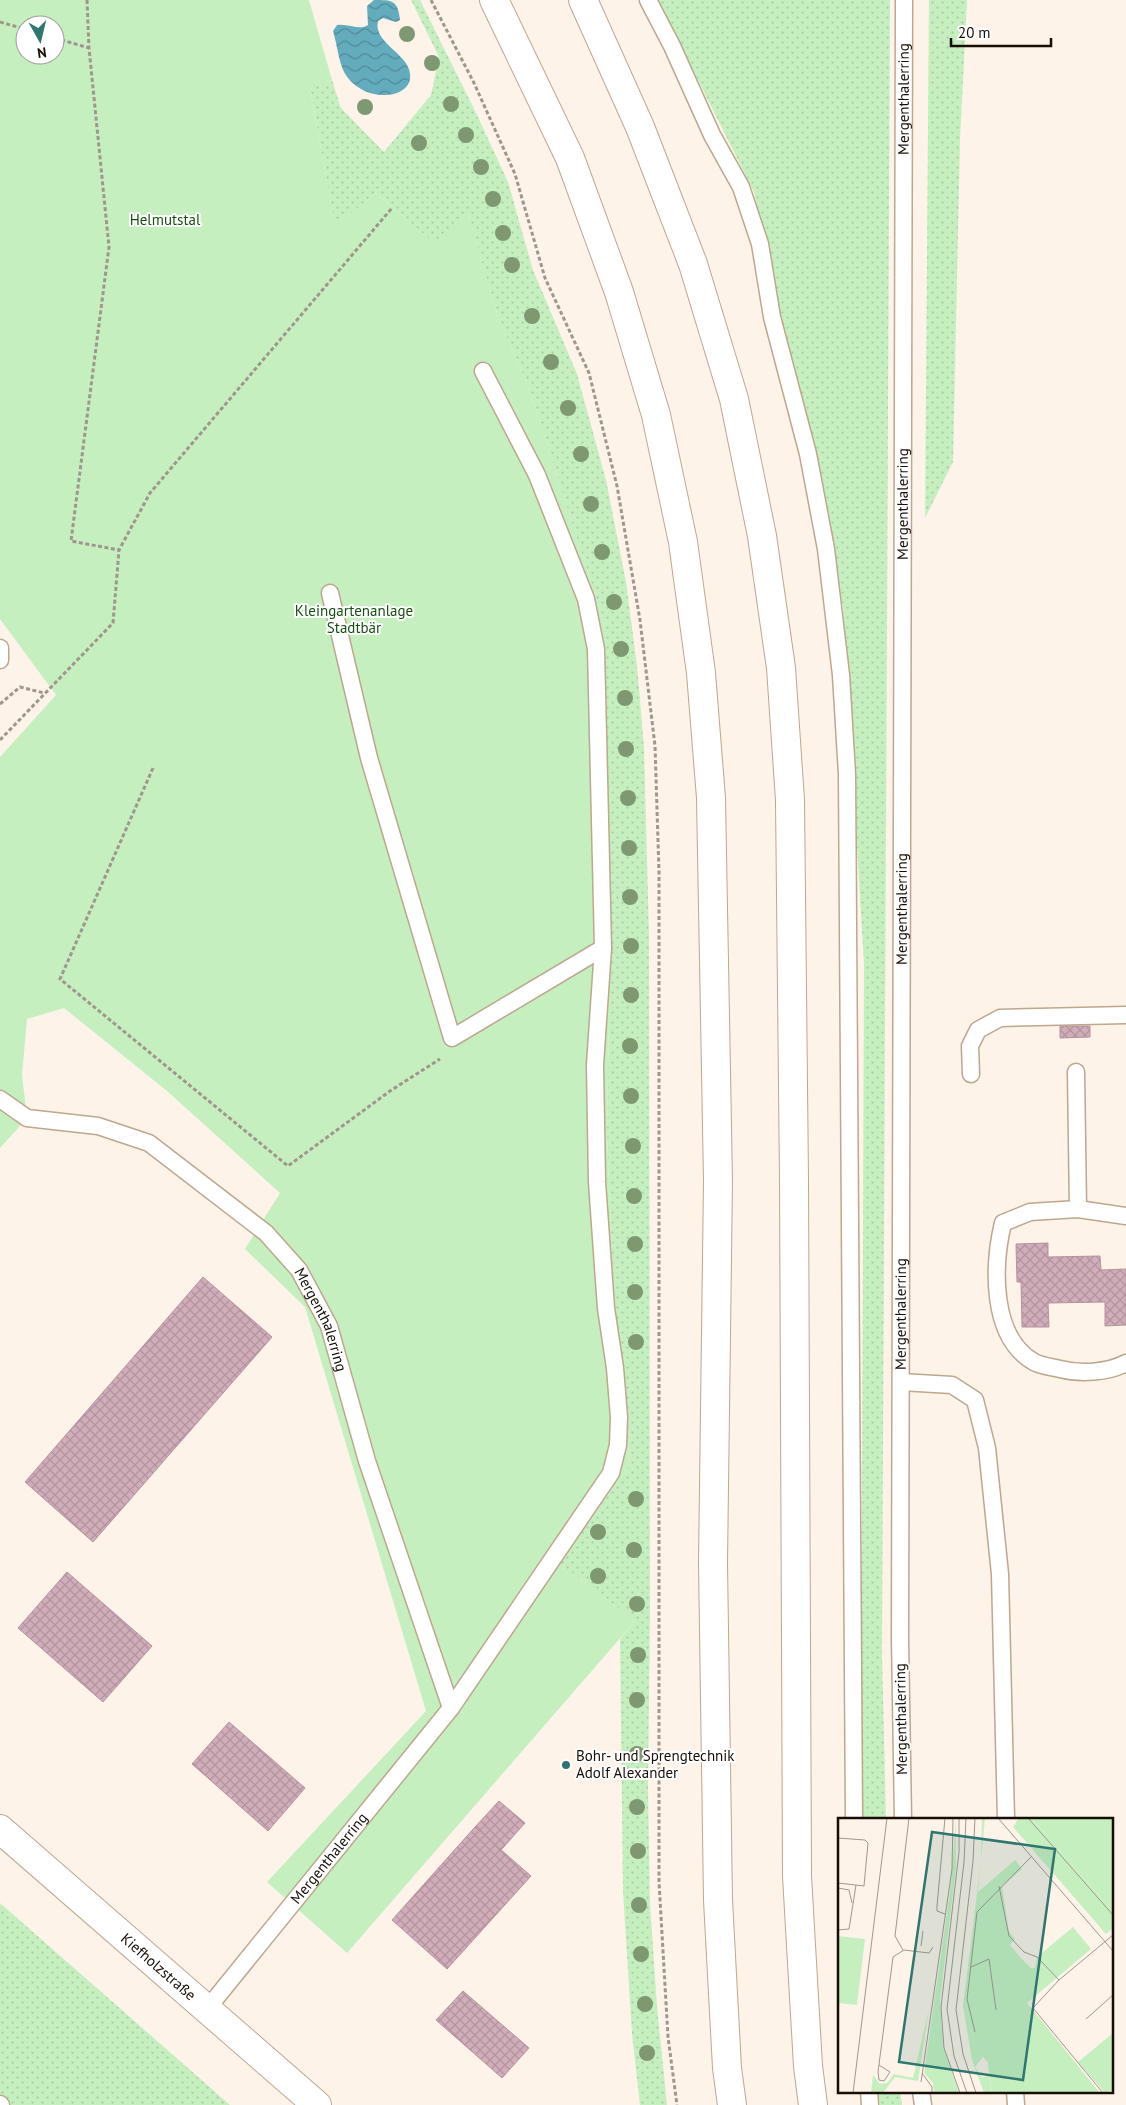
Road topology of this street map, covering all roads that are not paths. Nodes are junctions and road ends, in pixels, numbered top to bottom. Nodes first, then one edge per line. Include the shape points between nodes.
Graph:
1 (494, 0) edge
2 (583, 0) edge
3 (648, 0) edge
4 (904, 0) edge
5 (483, 371) dead end
6 (330, 594) dead end
7 (0, 648) edge
8 (0, 660) edge
9 (603, 948) junction
10 (1126, 1015) edge
11 (1076, 1072) dead end
12 (971, 1074) dead end
13 (0, 1099) edge
14 (1078, 1210) junction
15 (1126, 1216) edge
16 (1126, 1363) edge
17 (901, 1382) junction
18 (451, 1708) junction
19 (854, 1818) edge
20 (903, 1818) edge
21 (1006, 1818) edge
22 (0, 1829) edge
23 (207, 2009) junction
24 (869, 2092) edge
25 (921, 2092) edge
26 (1015, 2092) edge
27 (317, 2105) edge
28 (732, 2105) edge
29 (813, 2105) edge
30 (870, 2105) edge
31 (923, 2105) edge
32 (1016, 2105) edge

1 - 28 main road via 570,158 619,292 656,415 683,542 702,673 711,798 718,1181 713,1563 718,1890 727,2068
2 - 29 main road via 640,126 694,264 734,399 762,536 781,668 790,800 797,1876
3 - 19 lane via 712,135 741,187 760,244 772,317 808,454 826,550 847,774
4 - 17 lane, Mergenthalerring
5 - 9 lane via 537,475 586,599 596,649
6 - 9 lane via 369,758 452,1038
7 - 8 lane
9 - 18 lane, Mergenthalerring via 595,1074 598,1192 606,1308 615,1368 618,1445 611,1473
10 - 12 lane via 1000,1018 978,1030 970,1046
11 - 14 lane
13 - 18 lane, Mergenthalerring via 28,1118 98,1126 149,1143 266,1233 298,1270 329,1326 367,1461
14 - 15 lane
14 - 16 lane via 1030,1212 1003,1223 997,1247 998,1306 1011,1341 1034,1362 1077,1373 1117,1368
17 - 20 lane, Mergenthalerring
17 - 21 lane via 952,1385 974,1400 987,1448 1000,1574
18 - 23 lane, Mergenthalerring
22 - 23 main road, Kiefholzstraße
23 - 27 main road, Kiefholzstraße
24 - 30 lane
25 - 31 lane
26 - 32 lane

